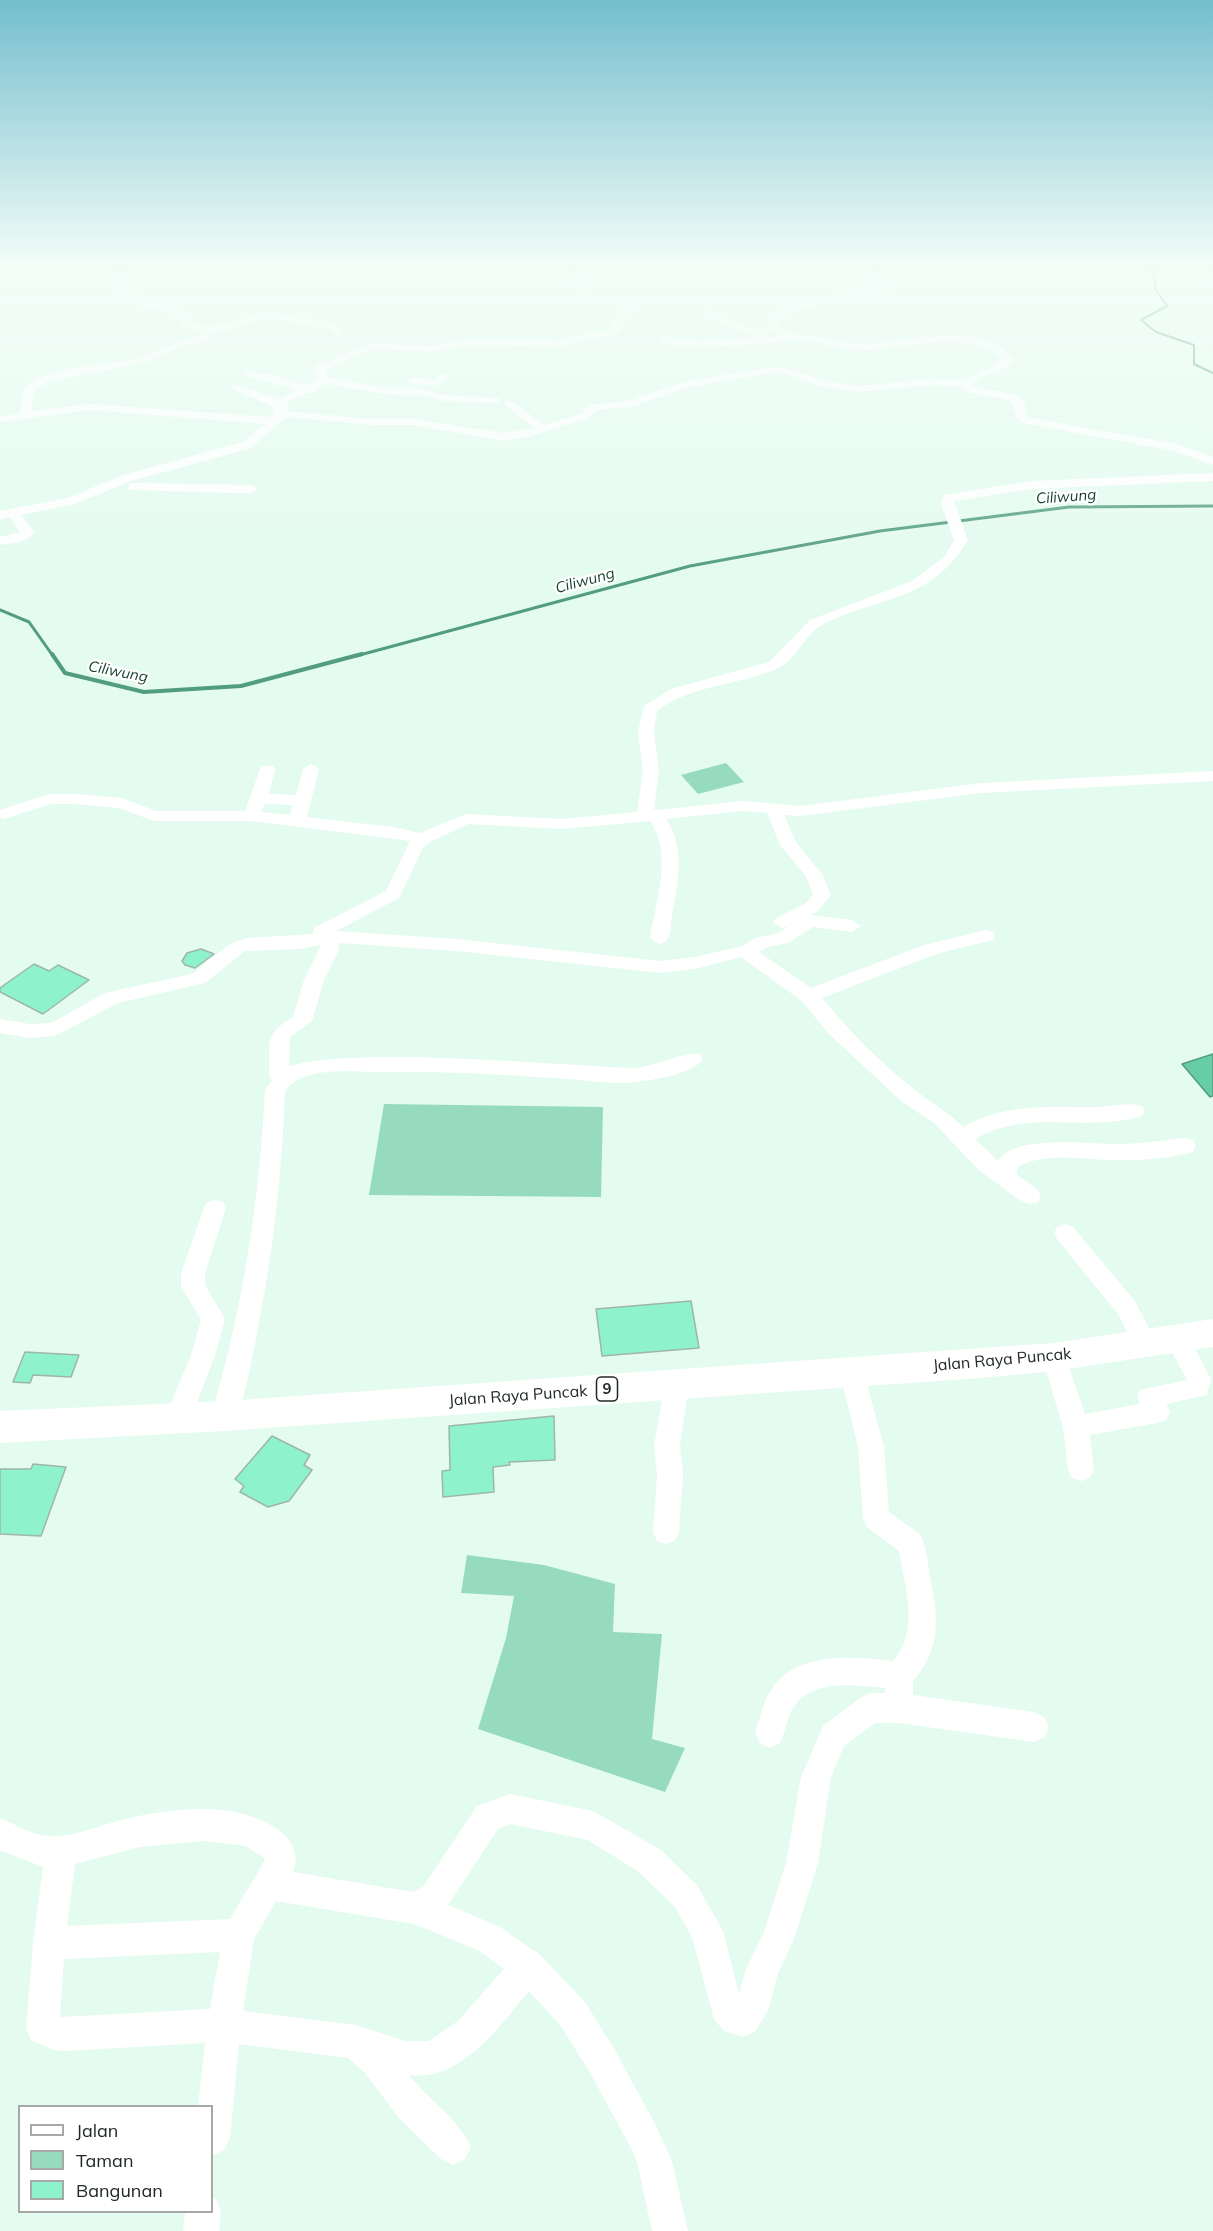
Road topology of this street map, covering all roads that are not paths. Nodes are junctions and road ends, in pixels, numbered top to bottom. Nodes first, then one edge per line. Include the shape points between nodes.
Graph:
1 (94, 369) edge
2 (319, 369) edge
3 (993, 369) edge
4 (250, 374) dead end
5 (444, 376) dead end
6 (325, 380) junction
7 (967, 384) junction
8 (236, 387) dead end
9 (356, 387) junction
10 (307, 389) junction
11 (326, 394) dead end
12 (496, 401) dead end
13 (509, 403) dead end
14 (279, 413) junction
15 (25, 415) junction
16 (0, 419) edge
17 (542, 429) junction
18 (1213, 461) edge
19 (1213, 477) edge
20 (105, 489) junction
21 (252, 489) dead end
22 (7, 514) edge
23 (0, 541) edge
24 (267, 769) dead end
25 (311, 769) dead end
26 (1213, 776) edge
27 (259, 799) junction
28 (302, 800) junction
29 (774, 810) junction
30 (4, 814) dead end
31 (649, 815) junction
32 (251, 816) junction
33 (297, 822) junction
34 (422, 839) junction
35 (782, 922) dead end
36 (852, 926) dead end
37 (986, 936) dead end
38 (331, 937) junction
39 (659, 938) dead end
40 (746, 952) junction
41 (809, 996) junction
42 (0, 1026) edge
43 (693, 1059) dead end
44 (283, 1079) junction
45 (1135, 1111) dead end
46 (961, 1138) junction
47 (1185, 1146) dead end
48 (1004, 1177) junction
49 (1030, 1196) dead end
50 (215, 1208) dead end
51 (1065, 1233) dead end
52 (1139, 1332) dead end
53 (1213, 1334) edge
54 (1177, 1339) junction
55 (1054, 1357) junction
56 (852, 1373) junction
57 (677, 1384) junction
58 (224, 1416) junction
59 (178, 1418) junction
60 (0, 1427) edge
61 (1076, 1427) junction
62 (1081, 1470) dead end
63 (666, 1532) dead end
64 (899, 1676) junction
65 (899, 1708) junction
66 (1034, 1727) dead end
67 (770, 1733) dead end
68 (0, 1833) edge
69 (61, 1852) junction
70 (267, 1884) junction
71 (414, 1908) junction
72 (239, 1935) junction
73 (49, 1943) junction
74 (528, 1966) junction
75 (224, 2025) junction
76 (356, 2042) junction
77 (213, 2129) edge
78 (453, 2147) dead end
79 (203, 2213) edge
80 (201, 2231) edge
81 (670, 2231) edge

1 - 15 street via 44,379 30,389
2 - 6 street
3 - 7 street via 973,377
4 - 10 street
5 - 9 street via 435,382 387,379
6 - 9 street
6 - 10 street
7 - 17 street via 931,382 857,389 824,384 786,371 758,371 683,386 635,403 593,406 585,416
7 - 18 street via 970,390 1013,397 1021,417 1030,422 1176,448
8 - 14 street
9 - 12 street
10 - 11 street
10 - 14 street via 284,400
13 - 17 street
14 - 15 street via 90,407
14 - 17 street via 416,422 493,437
14 - 20 street via 247,445 127,478
15 - 16 street
19 - 31 street via 1030,485 948,498 961,540 958,549 920,583 815,622 772,666 683,692 654,705 646,718 651,771
20 - 21 street via 180,485
20 - 22 street
22 - 23 street via 27,533
24 - 27 street
25 - 28 street
26 - 29 street via 982,788 841,808
27 - 28 street
27 - 32 street
28 - 33 street
29 - 31 street via 743,806
29 - 35 street via 789,845 813,874 822,895 812,907
30 - 32 street via 49,799 122,803 160,816
31 - 34 street via 562,824 466,819
31 - 39 street via 665,830 669,850
32 - 33 street
33 - 34 street via 393,832
34 - 38 street via 411,851 393,894 321,932
36 - 40 street via 810,921 781,939 762,942
37 - 41 street via 931,949
38 - 40 street via 456,945 661,967
38 - 42 street via 238,947 198,979 112,998 55,1029 30,1031
38 - 44 street via 329,952 314,980 302,1021 280,1038 279,1074
40 - 41 street
41 - 46 street via 853,1045
43 - 44 street via 672,1068 634,1075 436,1064 353,1064 306,1069
44 - 58 street via 275,1090 262,1250 239,1364
45 - 46 street via 1101,1117 1021,1115 995,1120
46 - 48 street
47 - 48 street via 1021,1155 1008,1162
48 - 49 street
50 - 59 street via 193,1273 193,1286 213,1319
51 - 52 street via 1126,1307
53 - 54 highway, Jalan Raya Puncak / 9
54 - 55 highway, Jalan Raya Puncak / 9
54 - 61 street via 1199,1379 1198,1388 1149,1397 1157,1412
55 - 56 highway, Jalan Raya Puncak / 9
55 - 61 street
56 - 57 highway, Jalan Raya Puncak / 9
56 - 64 street via 871,1447 876,1518 911,1544 924,1617 917,1655
57 - 58 highway, Jalan Raya Puncak / 9
57 - 63 street via 667,1445 670,1475
58 - 59 highway, Jalan Raya Puncak / 9
59 - 60 highway, Jalan Raya Puncak / 9
61 - 62 street
64 - 65 street
64 - 67 street via 842,1671 809,1677 787,1692
65 - 66 street
65 - 71 street via 870,1708 833,1736 816,1777 802,1863 778,1939 762,1969 757,1996 743,2020 736,2019 726,2007 707,1931 686,1896 650,1862 593,1826 510,1809 488,1817 434,1898
68 - 69 street via 34,1849
69 - 70 street via 145,1830 226,1827 266,1839 279,1850 279,1865
69 - 73 street
70 - 71 street
70 - 72 street
71 - 74 street via 489,1938
72 - 73 street
72 - 75 street
73 - 75 street via 42,2021 48,2031 65,2034
74 - 76 street via 471,2031 430,2058 409,2058
74 - 81 street via 572,2013 643,2136 654,2161
75 - 76 street
75 - 77 street
76 - 78 street via 377,2061 411,2106
79 - 80 street

